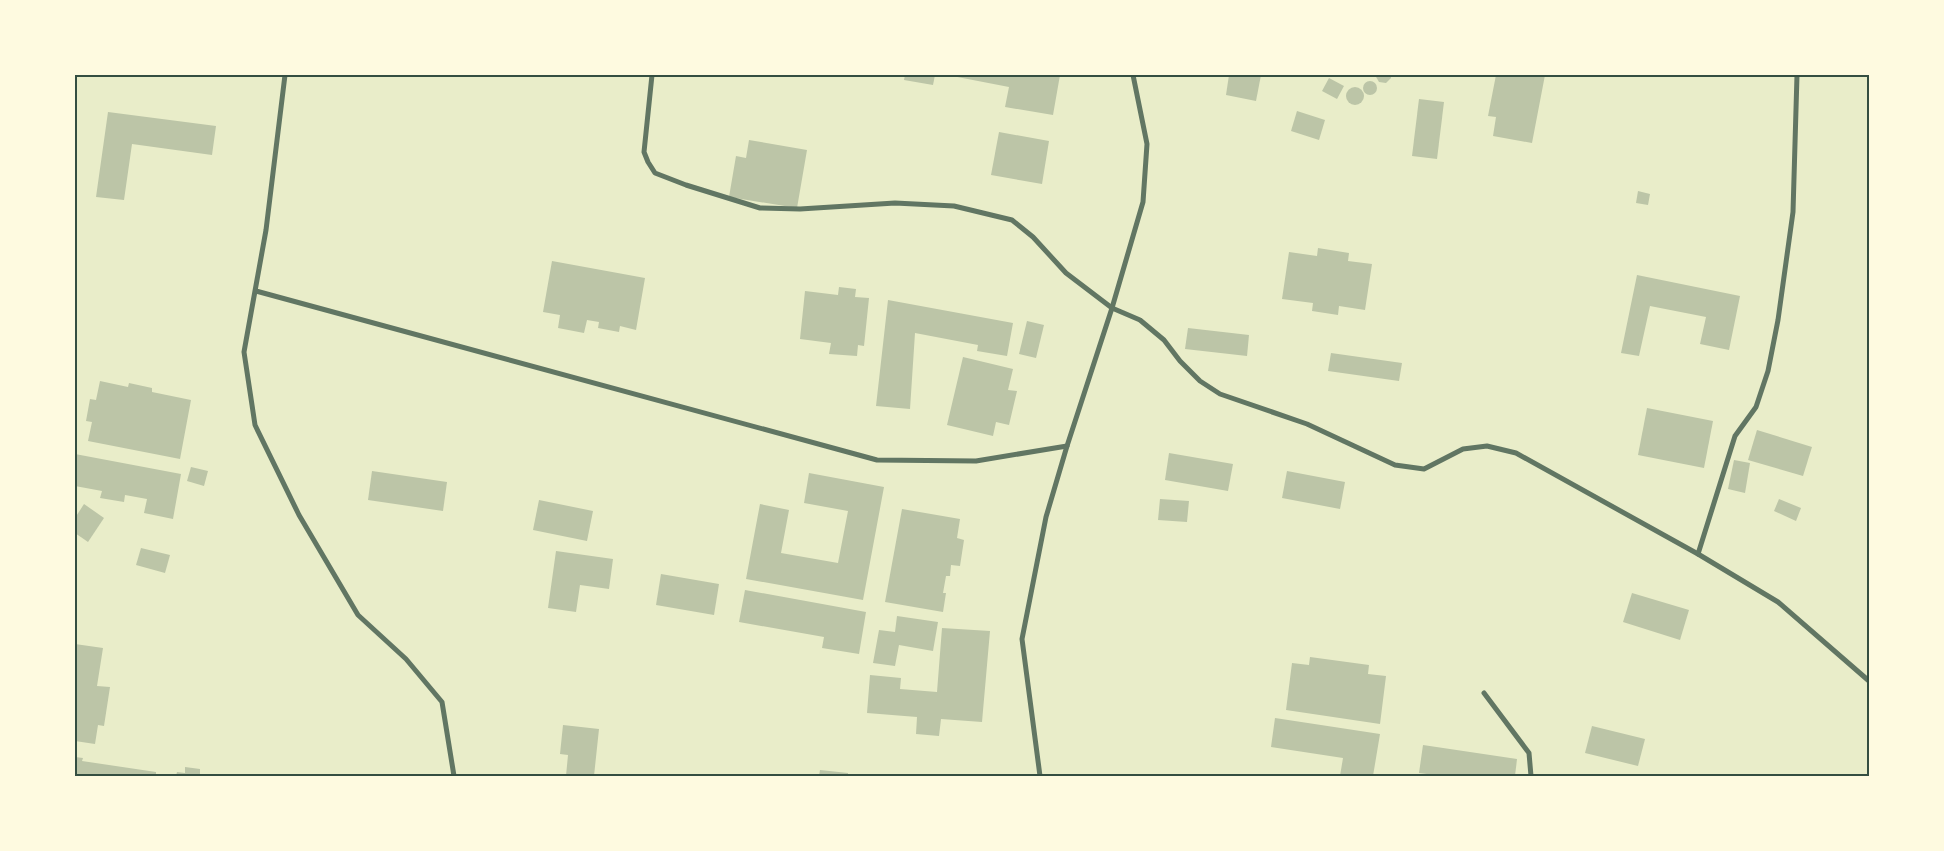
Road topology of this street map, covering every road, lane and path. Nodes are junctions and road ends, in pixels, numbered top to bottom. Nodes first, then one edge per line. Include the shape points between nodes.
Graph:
1 (285, 75) edge
2 (652, 75) edge
3 (1133, 75) edge
4 (1797, 75) edge
5 (256, 291) junction
6 (1112, 308) junction
7 (1067, 446) junction
8 (1698, 554) junction
9 (1869, 681) edge
10 (1484, 693) dead end
11 (454, 776) edge
12 (1040, 776) edge
13 (1531, 776) edge

1 - 5 street
2 - 6 street via 644,152 655,174 760,208 895,203 954,206 1012,220 1033,237 1066,273
3 - 6 street via 1147,144 1143,202
4 - 8 street via 1793,212 1768,371 1756,407 1735,436
5 - 7 street via 877,460 976,461
5 - 11 street via 244,352 255,425 299,514 358,615 406,659 442,702
6 - 7 street
6 - 8 street via 1140,320 1164,340 1200,381 1220,394 1307,424 1395,465 1424,469 1463,449 1487,446 1516,453
7 - 12 street via 1046,517 1022,639
8 - 9 street via 1778,602
10 - 13 street via 1529,753

